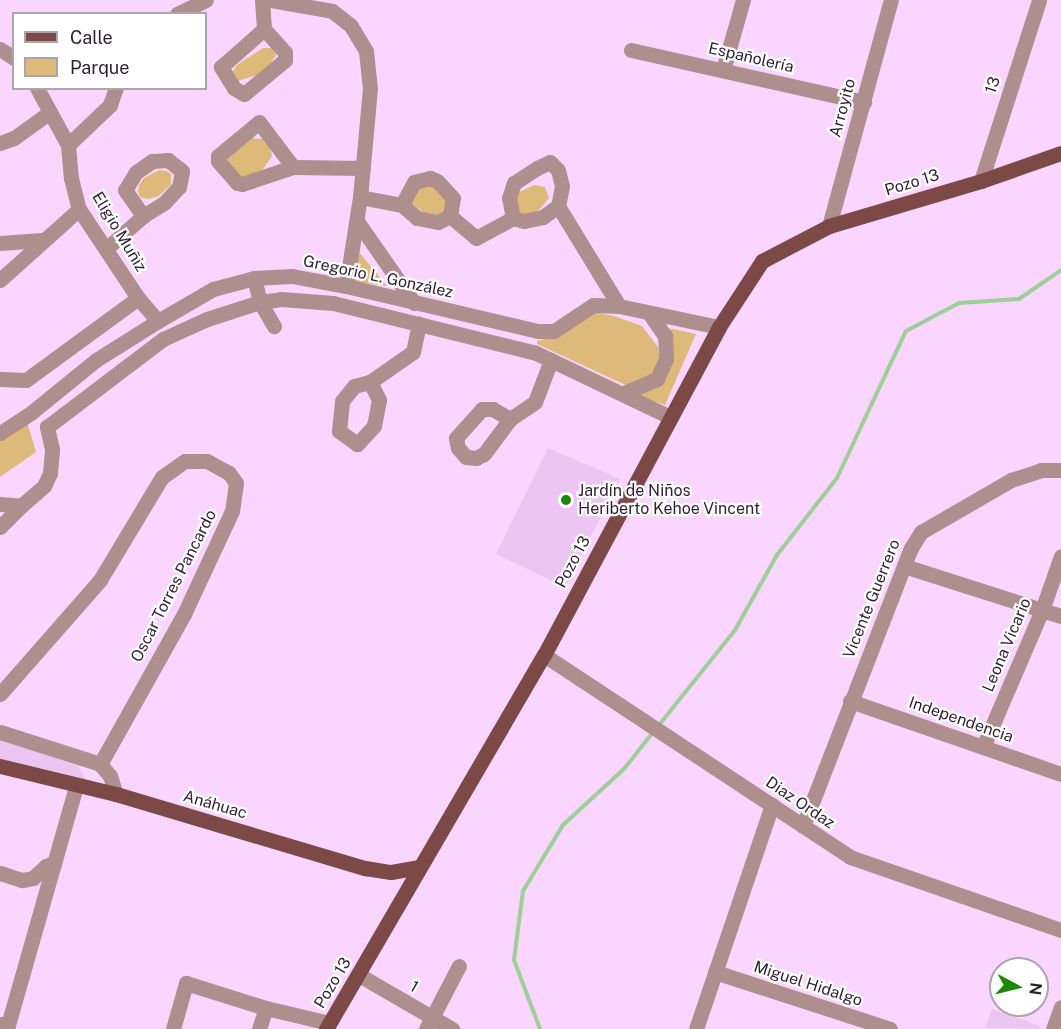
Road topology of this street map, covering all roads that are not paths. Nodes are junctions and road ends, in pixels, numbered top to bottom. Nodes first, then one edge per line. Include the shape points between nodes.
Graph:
1 (206, 0) edge
2 (262, 0) edge
3 (271, 0) edge
4 (743, 0) edge
5 (891, 0) edge
6 (1039, 0) edge
7 (181, 12) edge
8 (264, 28) dead end
9 (631, 50) dead end
10 (723, 70) junction
11 (38, 90) edge
12 (115, 90) edge
13 (864, 102) junction
14 (50, 112) junction
15 (5, 138) edge
16 (68, 145) junction
17 (1061, 153) edge
18 (293, 167) junction
19 (363, 168) junction
20 (981, 181) junction
21 (360, 197) junction
22 (402, 205) junction
23 (558, 206) junction
24 (80, 208) junction
25 (143, 216) dead end
26 (450, 216) junction
27 (513, 218) junction
28 (357, 221) junction
29 (829, 226) junction
30 (42, 240) junction
31 (0, 243) edge
32 (106, 249) junction
33 (254, 278) junction
34 (0, 280) edge
35 (346, 286) junction
36 (138, 298) junction
37 (260, 302) junction
38 (414, 303) junction
39 (619, 306) junction
40 (649, 313) junction
41 (159, 321) junction
42 (419, 324) junction
43 (274, 326) dead end
44 (719, 327) junction
45 (538, 331) junction
46 (536, 353) junction
47 (551, 360) junction
48 (0, 379) edge
49 (370, 382) dead end
50 (624, 393) junction
51 (32, 412) junction
52 (670, 417) junction
53 (510, 419) dead end
54 (47, 427) junction
55 (1, 431) edge
56 (1061, 470) edge
57 (0, 504) edge
58 (21, 506) junction
59 (0, 527) edge
60 (1061, 556) edge
61 (904, 566) junction
62 (1042, 610) junction
63 (1061, 616) edge
64 (544, 655) junction
65 (0, 694) edge
66 (850, 701) junction
67 (0, 732) edge
68 (983, 747) junction
69 (100, 764) junction
70 (0, 766) edge
71 (1061, 774) edge
72 (76, 786) junction
73 (116, 794) junction
74 (772, 805) junction
75 (803, 826) junction
76 (54, 863) junction
77 (420, 867) junction
78 (0, 873) edge
79 (1061, 930) edge
80 (459, 966) dead end
81 (715, 972) junction
82 (359, 975) junction
83 (1061, 1007) edge
84 (266, 1008) junction
85 (429, 1023) edge
86 (0, 1024) edge
87 (328, 1026) edge
88 (174, 1029) edge
89 (259, 1029) edge
90 (452, 1029) edge
91 (696, 1029) edge
92 (890, 1029) edge
93 (1053, 1029) edge

1 - 7 street
2 - 8 street
3 - 19 street via 332,11 351,26 366,51 370,88
4 - 10 street
5 - 13 street, Arroyito
6 - 20 street, 13
9 - 10 street, Españolería
10 - 13 street, Españolería
11 - 14 street, Eligio Muñiz
12 - 16 street via 110,105
13 - 29 street, Arroyito
14 - 15 street
14 - 16 street, Eligio Muñiz
16 - 24 street, Eligio Muñiz via 71,178
17 - 20 main road, Pozo 13
18 - 18 street via 259,122 218,156 230,176 242,184
18 - 19 street
19 - 21 street
20 - 29 main road, Pozo 13
21 - 22 street
21 - 28 street
22 - 26 street via 417,218 438,222
22 - 26 street via 414,182 430,178 453,198
23 - 27 street via 543,217 524,222
23 - 27 street via 562,186 558,170 550,162 514,183 509,198
23 - 39 street
24 - 30 street
24 - 32 street, Eligio Muñiz
25 - 32 street
26 - 27 street via 476,238
28 - 35 street
28 - 38 street
29 - 44 main road, Pozo 13 via 762,261
30 - 31 street
30 - 34 street
32 - 36 street, Eligio Muñiz
33 - 35 street, Gregorio L. González via 291,276
33 - 37 street
33 - 41 street, Gregorio L. González via 213,289
35 - 38 street, Gregorio L. González
36 - 41 street, Eligio Muñiz
36 - 48 street via 26,380
37 - 42 street via 310,300
37 - 43 street
37 - 54 street via 207,319 164,339
38 - 45 street, Gregorio L. González
39 - 40 street, Gregorio L. González
39 - 45 street, Gregorio L. González via 593,305 554,331
40 - 44 street, Gregorio L. González
40 - 50 street via 665,336 666,359 657,379
41 - 51 street, Gregorio L. González via 96,360
42 - 46 street
42 - 49 street via 413,352
44 - 52 main road, Pozo 13
45 - 46 street
46 - 47 street
47 - 50 street
47 - 53 street via 535,402
50 - 52 street
51 - 54 street
51 - 55 street, Gregorio L. González
52 - 64 main road, Pozo 13
54 - 58 street via 52,449 50,473 44,486
56 - 61 street, Vicente Guerrero via 1011,480 921,532
57 - 58 street
58 - 59 street
60 - 62 street, Leona Vicario
61 - 62 street
61 - 66 street, Vicente Guerrero
62 - 63 street
62 - 68 street, Leona Vicario
64 - 74 street, Diaz Ordaz
64 - 77 main road, Pozo 13
65 - 69 street, Oscar Torres Pancardo via 100,580 162,477 185,461 207,461 229,473 236,483 232,511 184,614
66 - 68 street, Independencia
66 - 75 street, Vicente Guerrero
67 - 69 street
68 - 71 street, Independencia
69 - 73 street via 110,776
70 - 72 main road, Anáhuac
72 - 73 main road, Anáhuac
72 - 76 street
73 - 77 main road, Anáhuac via 365,868 391,872
74 - 75 street, Diaz Ordaz
74 - 81 street
75 - 79 street, Diaz Ordaz via 850,857
76 - 78 street via 33,878 22,880
76 - 86 street via 8,1025
77 - 82 main road, Pozo 13
80 - 85 street
81 - 91 street
81 - 92 street, Miguel Hidalgo
82 - 85 street, 1
82 - 87 main road, Pozo 13
83 - 93 street
84 - 87 street
84 - 88 street via 186,983
84 - 89 street
85 - 90 street, 1

